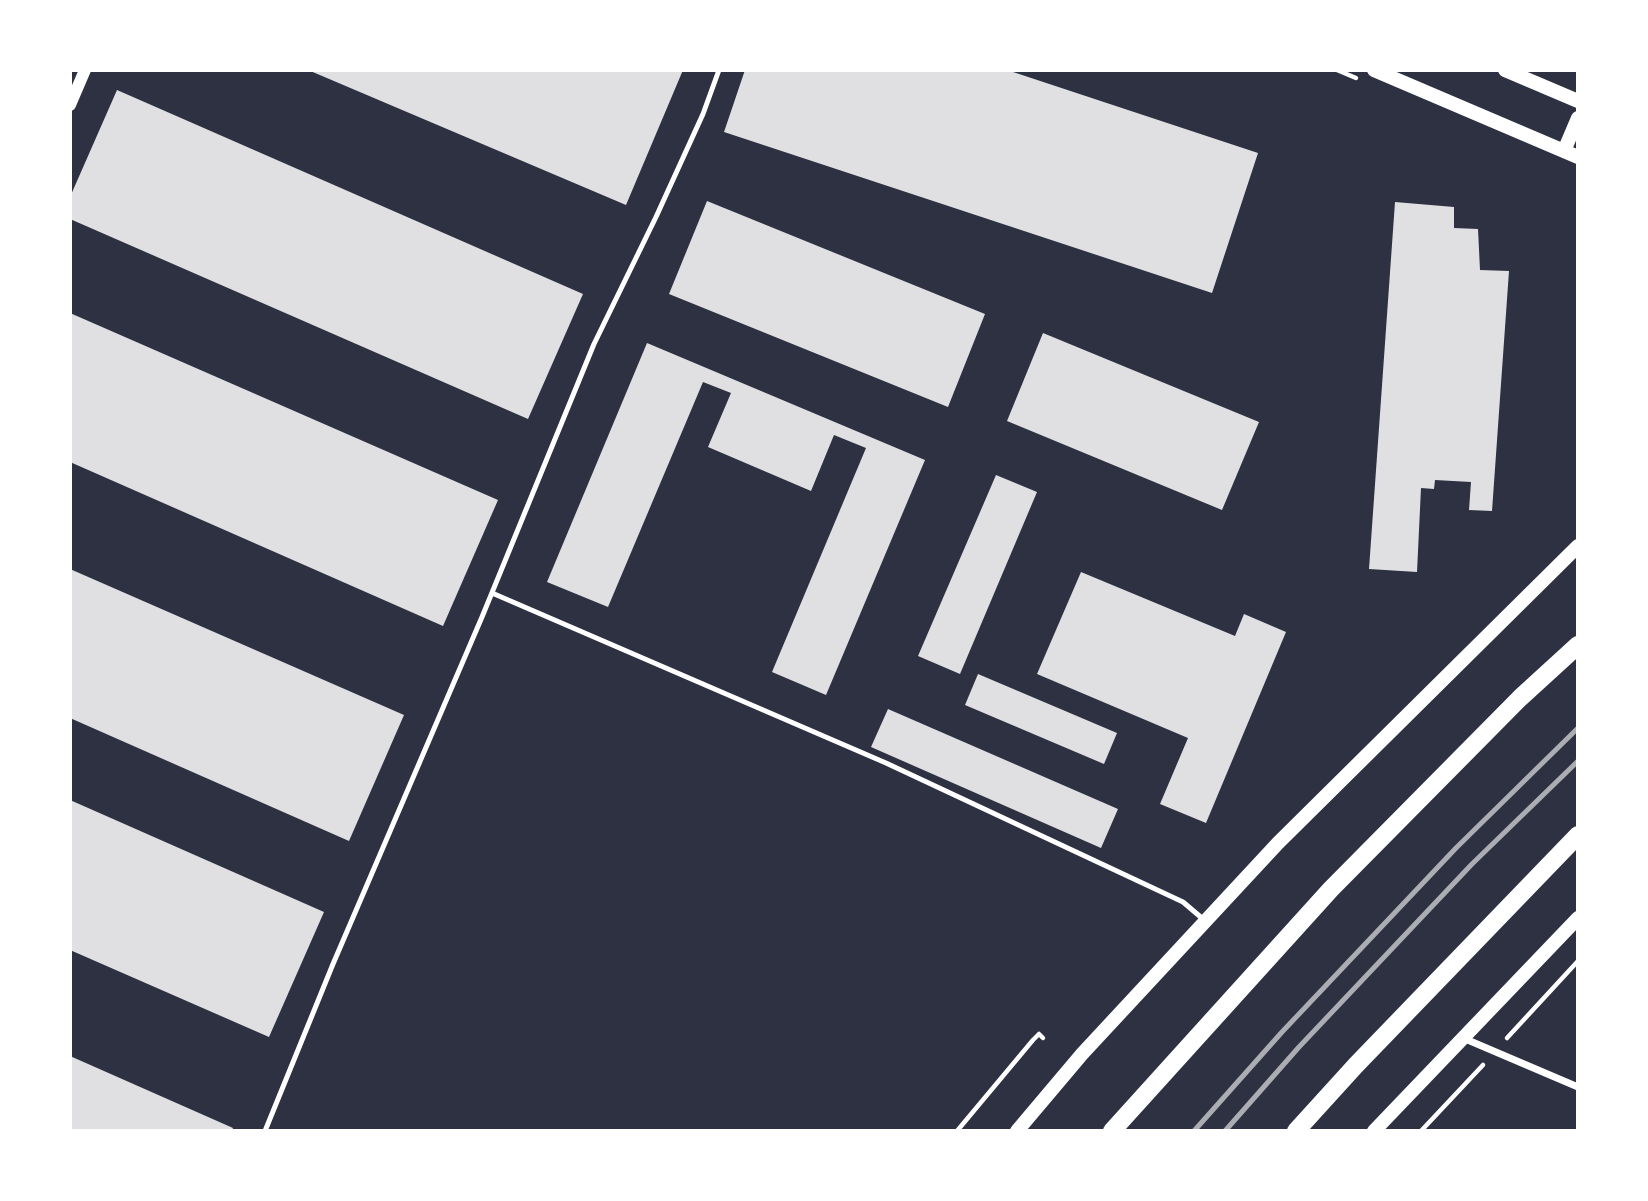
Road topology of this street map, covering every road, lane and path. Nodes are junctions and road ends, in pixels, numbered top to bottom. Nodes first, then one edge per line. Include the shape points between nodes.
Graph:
1 (85, 70) edge
2 (719, 70) edge
3 (1374, 70) edge
4 (1506, 70) edge
5 (1578, 101) edge
6 (70, 105) edge
7 (1578, 118) edge
8 (1564, 151) junction
9 (1578, 157) edge
10 (1578, 546) edge
11 (492, 593) junction
12 (1578, 645) edge
13 (1578, 835) edge
14 (1578, 918) edge
15 (1206, 921) junction
16 (1462, 1037) junction
17 (1043, 1038) dead end
18 (1578, 1087) edge
19 (1132, 1107) junction
20 (264, 1131) edge
21 (957, 1131) edge
22 (1017, 1131) edge
23 (1096, 1131) edge
24 (1112, 1131) edge
25 (1296, 1131) edge
26 (1374, 1131) edge

1 - 6 street
2 - 11 lane via 703,114 594,344
3 - 8 main road
4 - 5 main road
7 - 8 main road
8 - 9 main road
10 - 15 main road via 1278,843
11 - 15 lane via 886,763 1183,902
11 - 20 lane
12 - 19 main road via 1331,889
13 - 25 main road
14 - 16 main road
15 - 22 main road
16 - 18 street
16 - 26 main road
17 - 21 path via 1039,1034 1033,1040
19 - 23 main road
19 - 24 main road

